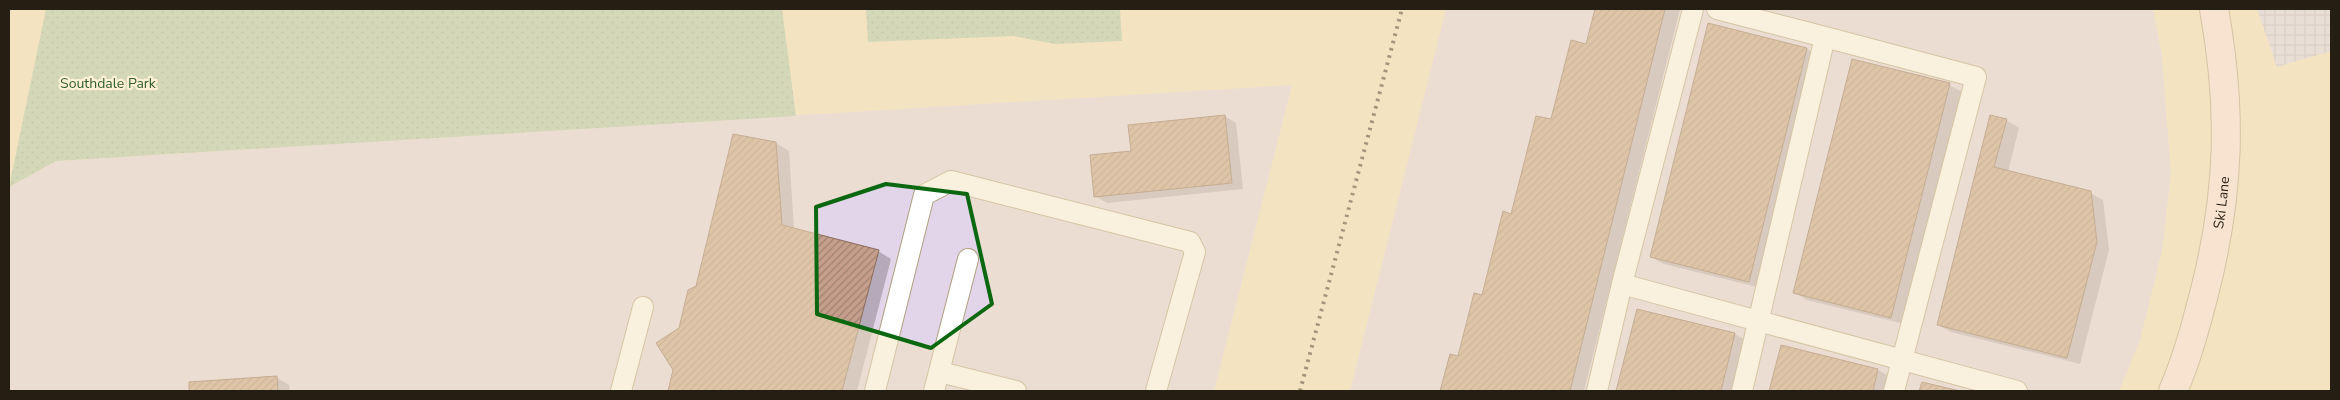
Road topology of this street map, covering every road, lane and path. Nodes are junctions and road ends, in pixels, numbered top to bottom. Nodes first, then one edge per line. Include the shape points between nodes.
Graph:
1 (1694, 9) edge
2 (1717, 9) edge
3 (2214, 9) edge
4 (1825, 37) junction
5 (968, 259) dead end
6 (1622, 284) junction
7 (643, 307) dead end
8 (1758, 321) junction
9 (1902, 360) junction
10 (940, 372) junction
11 (621, 391) edge
12 (875, 391) edge
13 (934, 391) edge
14 (1016, 391) edge
15 (1156, 391) edge
16 (1597, 391) edge
17 (1742, 391) edge
18 (1894, 391) edge
19 (2017, 391) edge
20 (2173, 391) edge

1 - 6 lane
2 - 4 lane
3 - 20 street, Ski Lane via 2223,60 2227,116 2224,199 2217,243 2193,340
4 - 8 lane
4 - 9 lane via 1976,77
5 - 10 lane
6 - 8 lane
6 - 16 lane
7 - 11 lane
8 - 9 lane
8 - 17 lane
9 - 18 lane
9 - 19 lane
10 - 13 lane
10 - 14 lane
12 - 15 lane via 924,195 951,181 1190,242 1195,252

